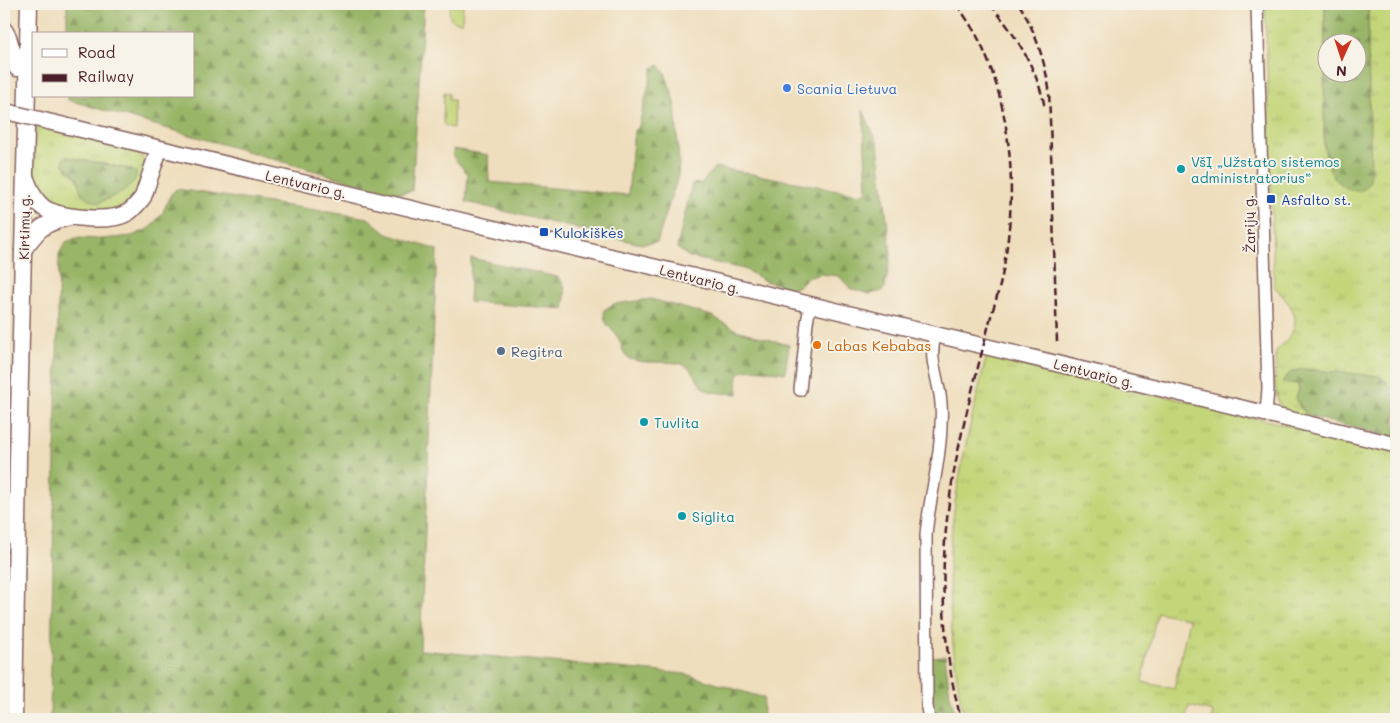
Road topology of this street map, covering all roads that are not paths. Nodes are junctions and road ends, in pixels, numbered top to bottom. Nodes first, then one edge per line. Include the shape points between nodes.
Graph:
1 (18, 4) edge
2 (29, 4) edge
3 (1257, 4) edge
4 (4, 30) edge
5 (16, 68) junction
6 (4, 111) edge
7 (160, 149) junction
8 (25, 177) junction
9 (70, 217) junction
10 (23, 250) junction
11 (810, 305) junction
12 (935, 335) junction
13 (800, 390) dead end
14 (1266, 414) junction
15 (1396, 445) edge
16 (4, 719) edge
17 (14, 719) edge
18 (929, 719) edge

1 - 5 highway, Kirtimų g.
2 - 8 highway, Kirtimų g.
3 - 14 street, Žarijų g. via 1268,389
4 - 5 highway
5 - 16 highway, Kirtimų g.
6 - 7 main road, Lentvario g., bridge
7 - 9 highway via 147,189 133,209 114,217
7 - 11 main road, Lentvario g.
8 - 9 highway via 42,207
8 - 10 highway, Kirtimų g.
9 - 10 highway via 42,226
10 - 17 highway, Kirtimų g.
11 - 12 main road, Lentvario g.
11 - 13 street
12 - 14 main road, Lentvario g.
12 - 18 street via 932,353 942,424 926,535
14 - 15 main road, Lentvario g.

